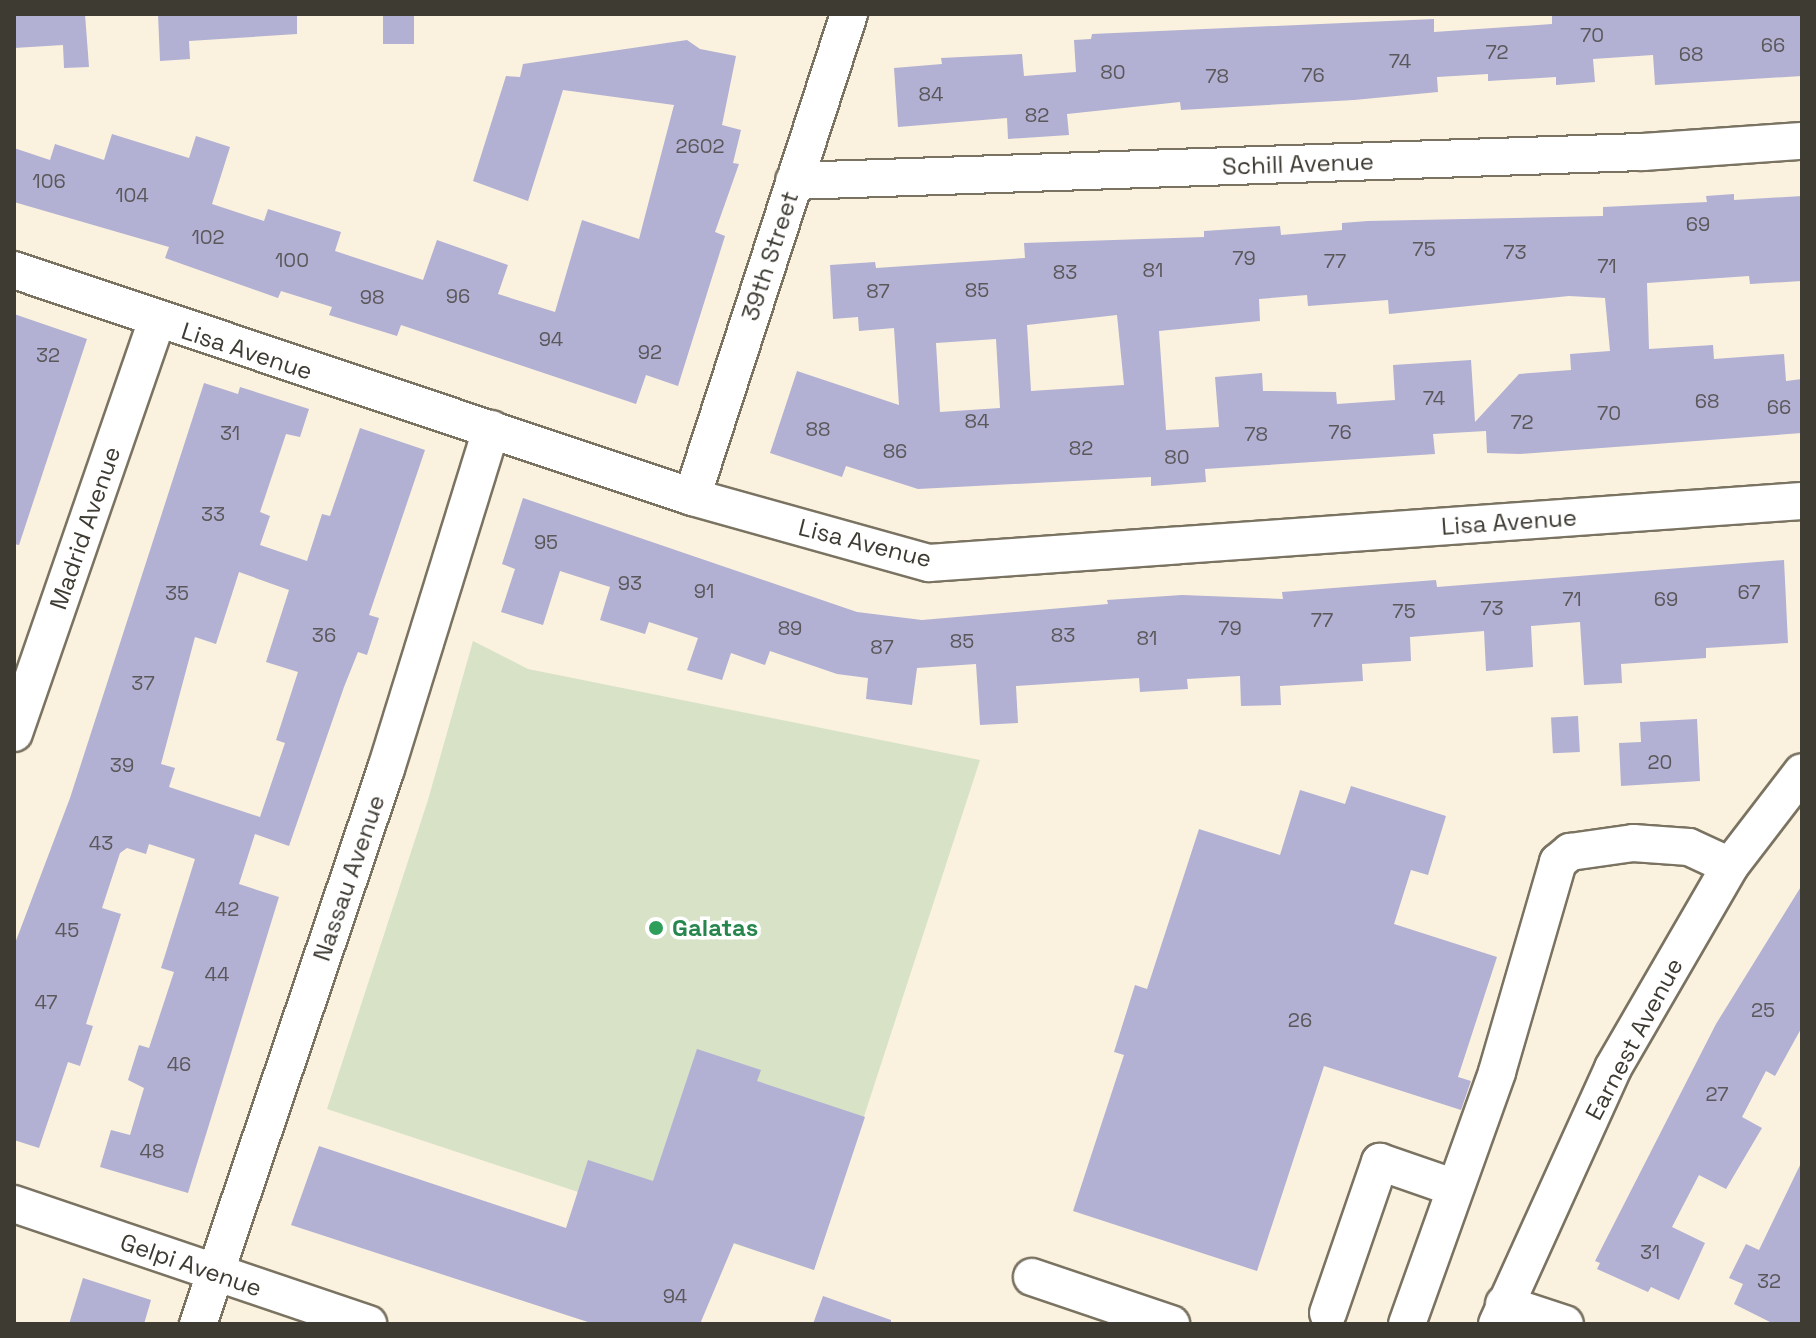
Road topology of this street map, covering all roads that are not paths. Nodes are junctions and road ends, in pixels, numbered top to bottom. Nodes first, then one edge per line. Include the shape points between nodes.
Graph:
1 (849, 14) edge
2 (1802, 141) edge
3 (794, 181) junction
4 (14, 270) edge
5 (156, 322) junction
6 (491, 429) junction
7 (692, 497) junction
8 (1802, 501) edge
9 (14, 733) edge
10 (1802, 772) edge
11 (1730, 866) junction
12 (1452, 1187) junction
13 (14, 1204) edge
14 (215, 1273) junction
15 (1032, 1277) dead end
16 (1328, 1313) dead end
17 (1500, 1314) edge
18 (198, 1324) edge
19 (368, 1324) edge
20 (1171, 1324) edge
21 (1407, 1324) edge
22 (1565, 1324) edge

1 - 3 street, 39th Street
2 - 3 street, Schill Avenue via 1643,152
3 - 7 street, 39th Street
4 - 5 street, Lisa Avenue
5 - 6 street, Lisa Avenue
5 - 9 street, Madrid Avenue
6 - 7 street, Lisa Avenue
6 - 14 street, Nassau Avenue via 386,769
7 - 8 street, Lisa Avenue via 929,563
10 - 11 street, Earnest Avenue
11 - 12 street via 1689,847 1633,843 1570,852 1558,862 1497,1072
11 - 17 street, Earnest Avenue via 1613,1068
12 - 16 street via 1380,1162
12 - 21 street
13 - 14 street, Gelpi Avenue
14 - 18 street, Nassau Avenue
14 - 19 street, Gelpi Avenue
15 - 20 street
17 - 22 street

